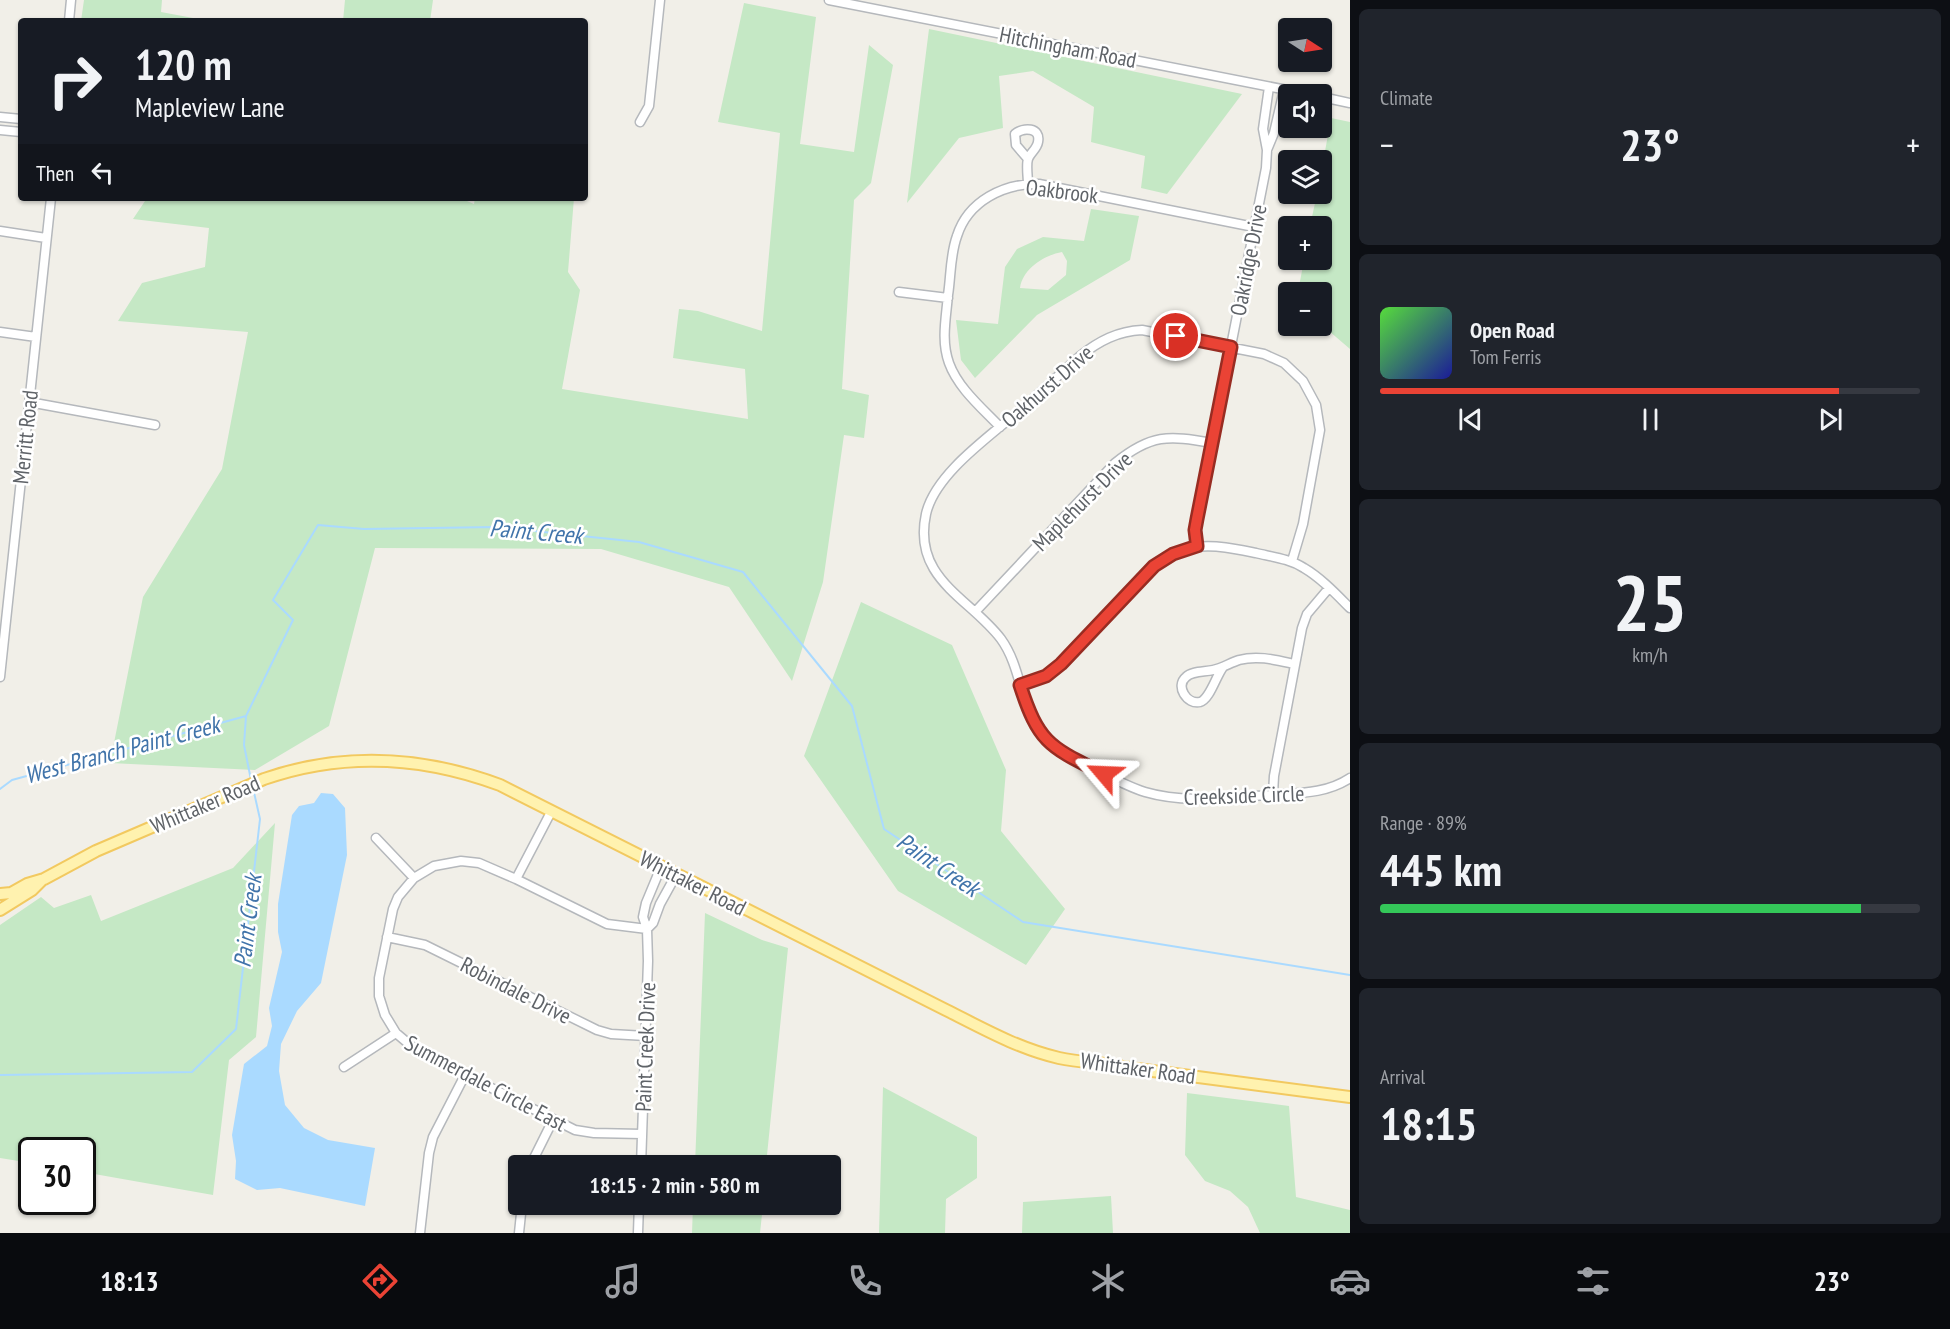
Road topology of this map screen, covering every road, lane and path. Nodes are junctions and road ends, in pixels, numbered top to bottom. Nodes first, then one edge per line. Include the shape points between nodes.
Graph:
1 (71, 0) edge
2 (660, 0) edge
3 (830, 0) edge
4 (69, 18) edge
5 (1269, 87) junction
6 (1278, 89) edge
7 (1332, 99) edge
8 (1350, 103) edge
9 (1278, 116) edge
10 (0, 117) edge
11 (18, 119) edge
12 (640, 122) dead end
13 (0, 130) edge
14 (18, 132) edge
15 (1267, 150) junction
16 (1028, 159) dead end
17 (1028, 184) junction
18 (51, 201) edge
19 (1254, 227) junction
20 (0, 231) edge
21 (46, 238) junction
22 (899, 292) dead end
23 (948, 298) junction
24 (0, 332) edge
25 (36, 338) junction
26 (1231, 347) junction
27 (29, 402) junction
28 (154, 425) dead end
29 (1000, 427) junction
30 (1212, 443) junction
31 (1197, 546) junction
32 (1292, 561) junction
33 (1329, 588) junction
34 (1350, 608) edge
35 (975, 612) junction
36 (1294, 664) junction
37 (1223, 668) junction
38 (0, 676) edge
39 (1020, 685) junction
40 (1350, 778) edge
41 (1274, 794) junction
42 (551, 812) junction
43 (376, 838) dead end
44 (662, 867) junction
45 (676, 875) junction
46 (414, 878) junction
47 (44, 879) junction
48 (516, 879) junction
49 (0, 894) edge
50 (0, 910) edge
51 (648, 928) junction
52 (387, 937) junction
53 (396, 1033) junction
54 (646, 1036) junction
55 (344, 1067) dead end
56 (465, 1076) junction
57 (1350, 1097) edge
58 (553, 1120) junction
59 (642, 1134) junction
60 (536, 1155) edge
61 (641, 1155) edge
62 (521, 1215) edge
63 (639, 1215) edge
64 (420, 1233) edge
65 (519, 1233) edge
66 (638, 1233) edge

1 - 4 street
2 - 12 street via 649,106
3 - 5 street, Hitchingham Road
5 - 6 street, Hitchingham Road
5 - 15 street, Oakridge Drive via 1263,129
7 - 8 street
9 - 15 street, Oakridge Drive
10 - 11 street
13 - 14 street
15 - 19 street, Oakridge Drive
16 - 17 street
17 - 19 street, Oakbrook via 1050,185
17 - 23 street, Oakbrook via 993,193 969,215 956,238
18 - 21 street, Merritt Road
19 - 26 street, Oakridge Drive
20 - 21 street
21 - 25 street, Merritt Road
22 - 23 street
23 - 29 street, Oakbrook via 945,343 949,364
24 - 25 street
25 - 27 street, Merritt Road
26 - 29 street, Oakhurst Drive via 1142,330 1109,337 1080,356
26 - 30 street, Oakridge Drive
26 - 32 street, Oakhurst Drive via 1284,363 1303,381 1316,405 1319,444 1304,524
27 - 28 street
27 - 38 street, Merritt Road
29 - 35 street, Oakhurst Drive via 947,476 926,516 926,548 933,567 951,592
30 - 31 street, Oakridge Drive via 1195,530
30 - 35 street, Maplehurst Drive via 1172,437 1144,443 1131,451 1115,463
31 - 32 street
31 - 39 street via 1154,566 1061,664 1046,676
32 - 33 street
33 - 34 street
33 - 36 street via 1307,614
35 - 39 street, Creekside Circle via 1001,639
36 - 37 street via 1251,658
36 - 41 street
37 - 37 street via 1185,677 1185,696 1204,700
39 - 41 street, Creekside Circle via 1029,714 1054,747 1131,787 1186,799
40 - 41 street, Creekside Circle via 1314,792
42 - 44 main road, Whittaker Road
42 - 47 main road, Whittaker Road via 480,778 441,767 404,761 338,761 264,779 96,851
42 - 48 street
43 - 46 street
44 - 45 main road, Whittaker Road
44 - 51 street, Paint Creek Drive via 644,911
45 - 51 street, Paint Creek Drive
45 - 57 main road, Whittaker Road via 974,1024 1059,1058
46 - 48 street via 434,866 461,861 487,865
46 - 52 street, Summerdale Circle East via 398,897
47 - 49 main road, Whittaker Road
47 - 50 main road, Whittaker Road
48 - 51 street via 607,924
51 - 54 street, Paint Creek Drive
52 - 53 street, Summerdale Circle East via 379,996
52 - 54 street, Robindale Drive via 425,945 597,1030
53 - 55 street
53 - 56 street, Summerdale Circle East via 416,1050
54 - 59 street, Paint Creek Drive
56 - 58 street, Summerdale Circle East
56 - 64 street via 433,1137
58 - 59 street, Summerdale Circle East via 584,1132
58 - 60 street
59 - 61 street, Paint Creek Drive
62 - 65 street
63 - 66 street

